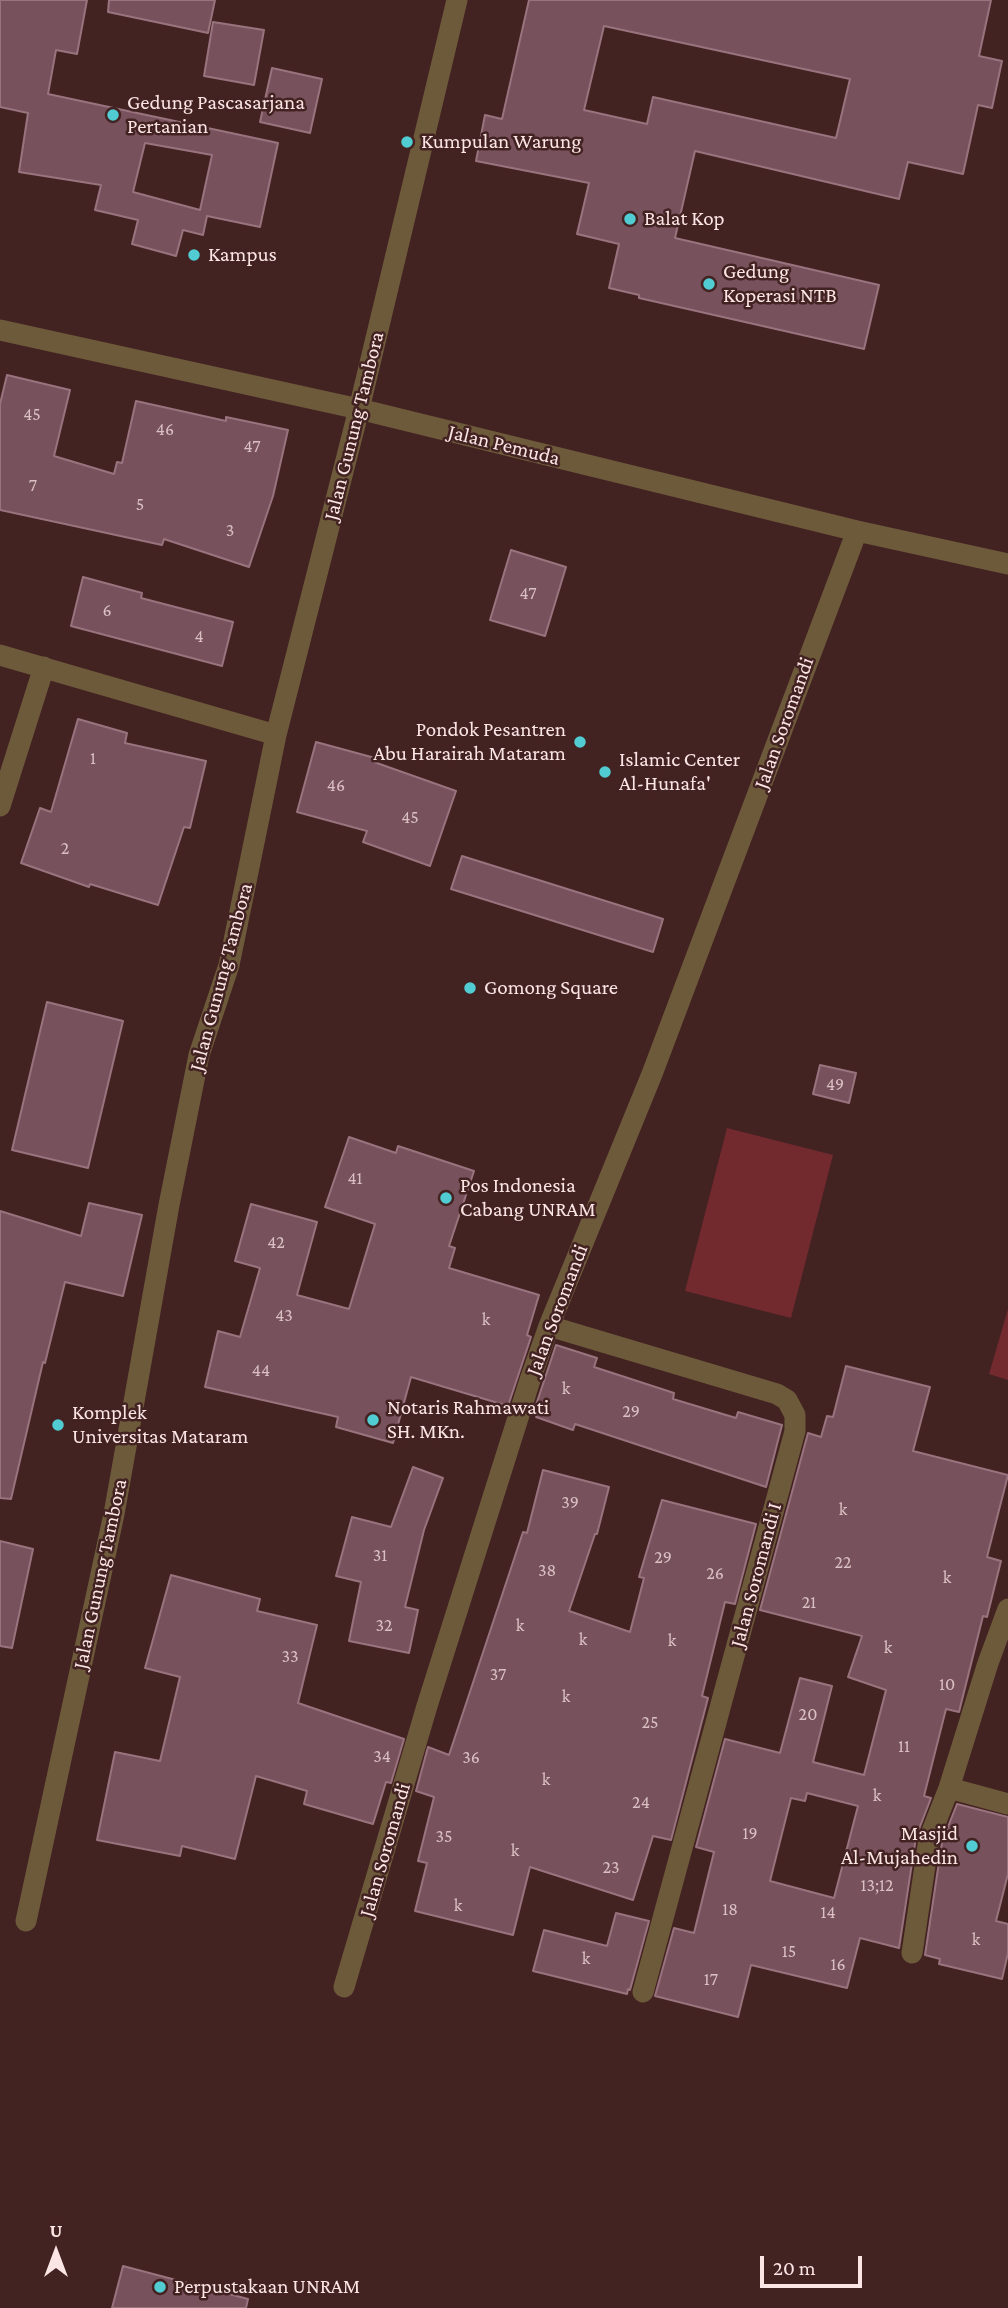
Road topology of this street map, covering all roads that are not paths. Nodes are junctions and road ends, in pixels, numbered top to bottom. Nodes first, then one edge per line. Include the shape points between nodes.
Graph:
1 (457, 0) edge
2 (0, 330) edge
3 (359, 410) junction
4 (857, 531) junction
5 (1008, 564) edge
6 (0, 655) edge
7 (44, 667) junction
8 (276, 735) junction
9 (0, 806) edge
10 (549, 1326) junction
11 (1008, 1609) edge
12 (949, 1788) junction
13 (1008, 1804) edge
14 (26, 1921) dead end
15 (912, 1953) dead end
16 (344, 1987) dead end
17 (643, 1992) dead end

1 - 3 street, Jalan Gunung Tambora
2 - 3 street, Jalan Pemuda
3 - 4 street, Jalan Pemuda
3 - 8 street, Jalan Gunung Tambora
4 - 5 street, Jalan Pemuda
4 - 10 street, Jalan Soromandi via 657,1061
6 - 7 street
7 - 8 street
7 - 9 street
8 - 14 street, Jalan Gunung Tambora via 229,965 199,1055 114,1514
10 - 16 street, Jalan Soromandi via 427,1706
10 - 17 street, Jalan Soromandi I via 777,1394 787,1400 795,1415 795,1431
11 - 12 street
12 - 13 street
12 - 15 street via 929,1839

